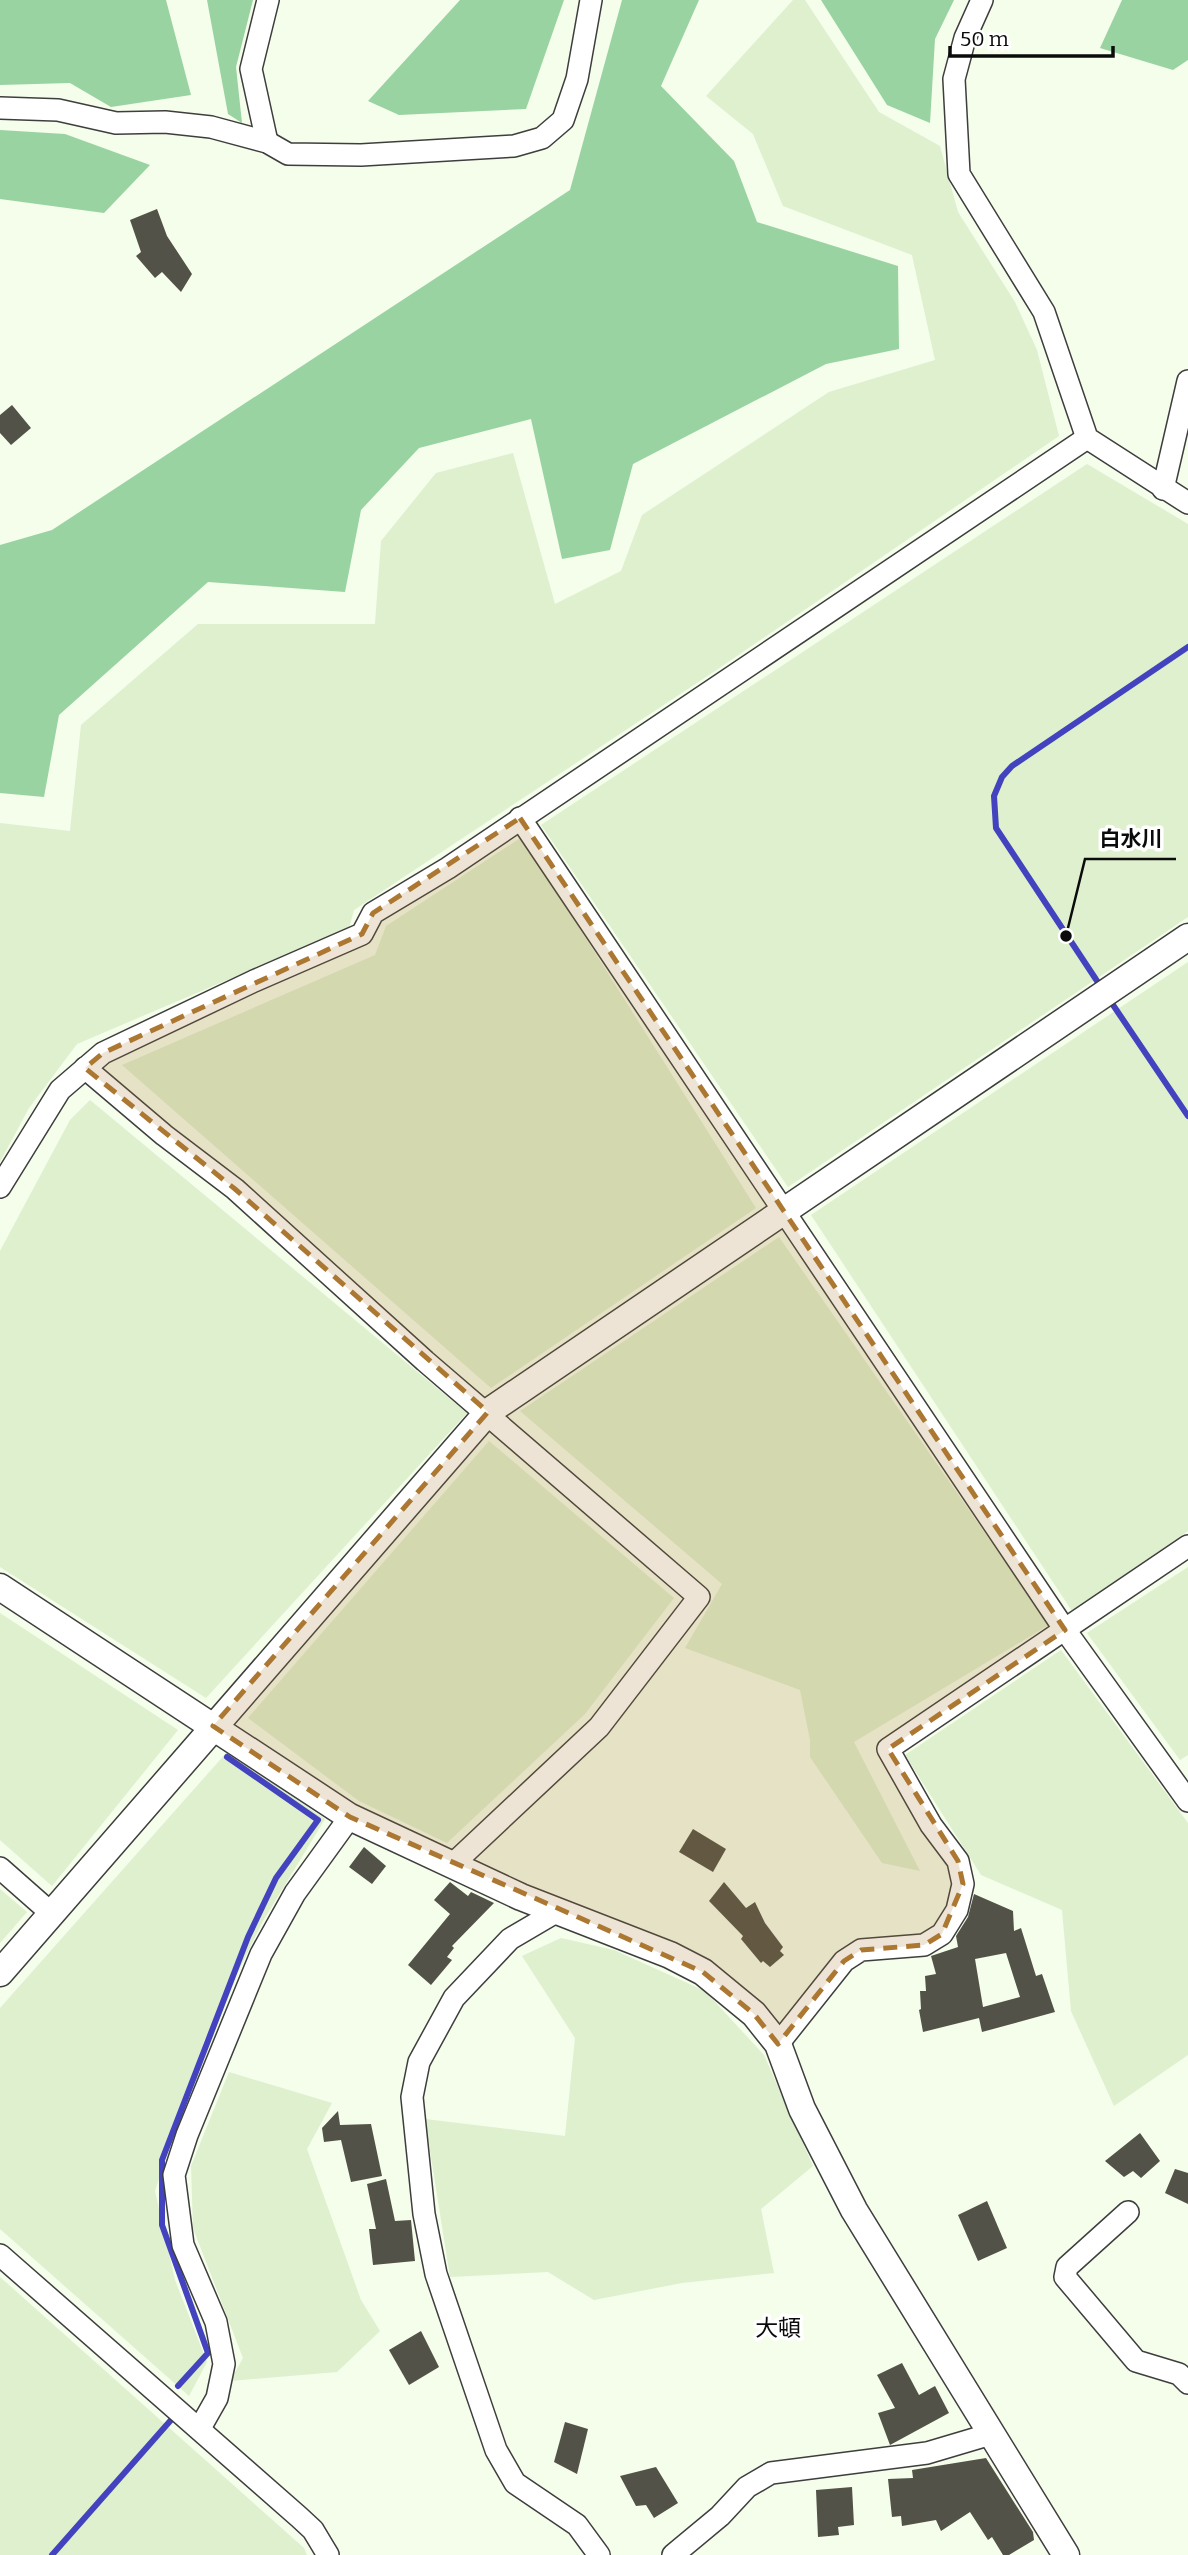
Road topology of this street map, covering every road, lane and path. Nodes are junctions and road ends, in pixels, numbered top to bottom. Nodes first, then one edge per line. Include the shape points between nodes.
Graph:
1 (268, 0) edge
2 (590, 0) edge
3 (982, 0) edge
4 (0, 108) edge
5 (267, 142) junction
6 (1188, 382) edge
7 (1087, 438) junction
8 (1163, 489) junction
9 (1188, 503) edge
10 (520, 818) junction
11 (1188, 937) edge
12 (85, 1068) junction
13 (0, 1187) edge
14 (782, 1211) junction
15 (488, 1412) junction
16 (1188, 1546) edge
17 (0, 1587) edge
18 (1065, 1630) junction
19 (213, 1726) junction
20 (1188, 1801) edge
21 (350, 1817) junction
22 (453, 1864) junction
23 (0, 1868) edge
24 (556, 1912) junction
25 (51, 1913) junction
26 (0, 1973) edge
27 (778, 2044) junction
28 (1128, 2212) dead end
29 (0, 2255) edge
30 (1188, 2383) edge
31 (200, 2428) junction
32 (991, 2434) junction
33 (328, 2555) edge
34 (598, 2555) edge
35 (673, 2555) edge
36 (1066, 2555) edge

1 - 5 street via 251,68
2 - 5 street via 577,79 563,120 542,138 514,146 361,155 288,154
3 - 7 street via 965,37 954,79 958,174 1044,312
4 - 5 street via 58,110 116,123 211,127
6 - 8 street
7 - 8 street
7 - 10 street
8 - 9 street
10 - 12 street via 373,913 362,934 116,1047
10 - 14 street
11 - 14 street
12 - 13 street via 60,1090
12 - 15 street via 235,1189
14 - 15 street
14 - 18 street
15 - 19 street
15 - 22 street via 699,1597 599,1727
16 - 18 street
17 - 19 street
18 - 20 street
18 - 27 street via 888,1749 931,1825 958,1861 963,1884 957,1910 942,1934 924,1945 861,1950 844,1961
19 - 21 street
19 - 25 street
21 - 22 street
21 - 31 street via 295,1893 261,1954 174,2175 183,2245 216,2322 224,2364 217,2398
22 - 24 street
23 - 25 street
24 - 27 street via 635,1940 702,1972 754,2014
24 - 34 street via 510,1939 454,1998 419,2062 412,2097 424,2214 436,2274 496,2449 514,2483 577,2525
25 - 26 street
27 - 32 street via 824,2157
28 - 30 street via 1067,2267 1065,2277 1136,2361 1179,2374
29 - 31 street
31 - 33 street via 313,2530
32 - 35 street via 927,2453 771,2473 747,2487
32 - 36 street

